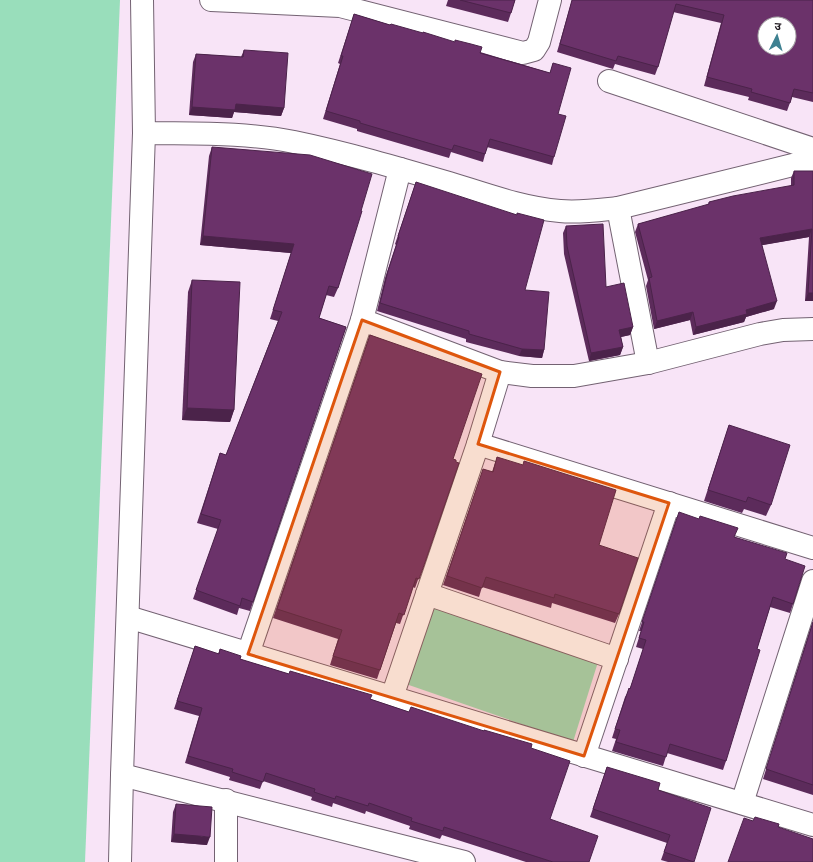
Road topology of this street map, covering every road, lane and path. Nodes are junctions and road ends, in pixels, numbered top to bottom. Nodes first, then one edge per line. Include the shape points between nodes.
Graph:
1 (142, 0) edge
2 (211, 0) edge
3 (550, 0) edge
4 (340, 3) edge
5 (609, 81) dead end
6 (144, 133) junction
7 (813, 149) edge
8 (813, 160) edge
9 (400, 168) junction
10 (618, 208) junction
11 (362, 320) junction
12 (813, 329) edge
13 (648, 363) junction
14 (500, 372) junction
15 (478, 444) junction
16 (669, 503) junction
17 (813, 548) edge
18 (813, 581) edge
19 (427, 594) junction
20 (128, 617) junction
21 (248, 654) junction
22 (616, 659) junction
23 (392, 697) junction
24 (584, 756) junction
25 (122, 775) junction
26 (226, 800) junction
27 (742, 804) junction
28 (813, 825) edge
29 (426, 858) edge
30 (120, 862) edge
31 (226, 862) edge
32 (464, 862) edge

1 - 6 street
2 - 4 street
3 - 4 street via 539,42 534,50 523,53
5 - 7 street
6 - 9 street via 260,136
6 - 20 street
8 - 10 street
9 - 10 street via 532,207 561,211
9 - 11 street
10 - 13 street
11 - 14 street
11 - 21 street
12 - 13 street via 760,334
13 - 14 street via 574,376 532,376
14 - 15 street
15 - 16 street
15 - 19 street
16 - 17 street
16 - 22 street
18 - 27 street
19 - 22 street
19 - 23 street
20 - 21 street
20 - 25 street
21 - 23 street
22 - 24 street
23 - 24 street
24 - 27 street
25 - 26 street
25 - 30 street
26 - 29 street
26 - 31 street
27 - 28 street
29 - 32 street

